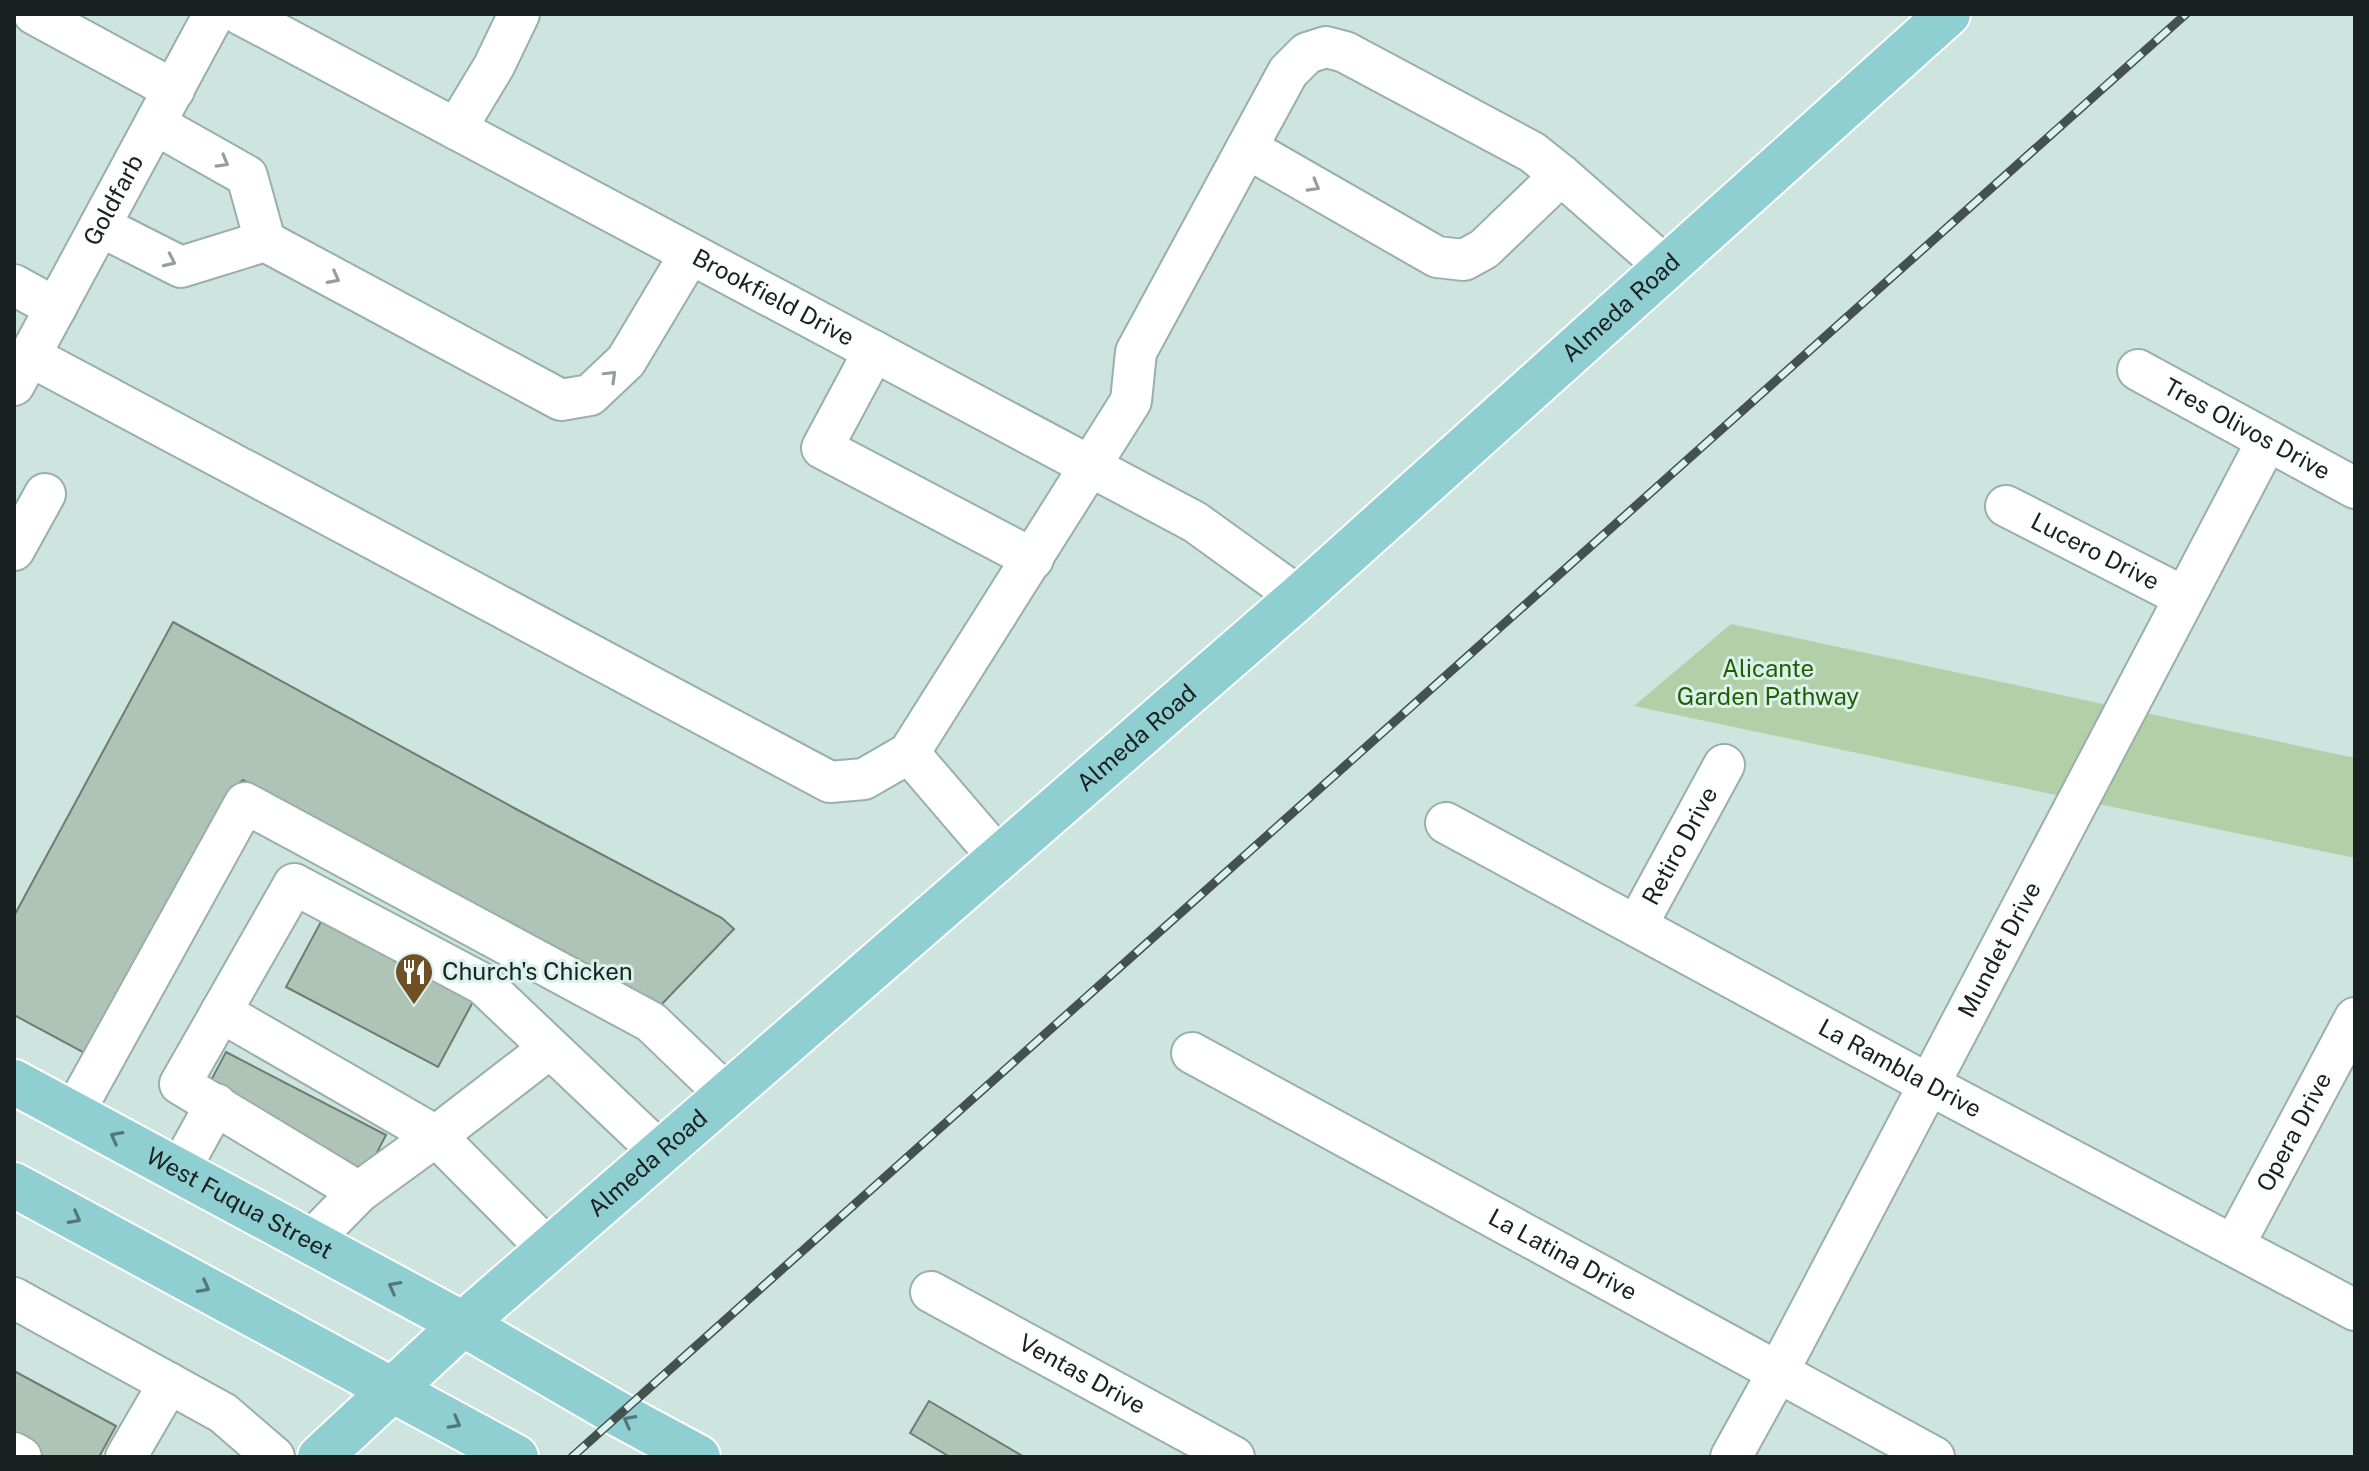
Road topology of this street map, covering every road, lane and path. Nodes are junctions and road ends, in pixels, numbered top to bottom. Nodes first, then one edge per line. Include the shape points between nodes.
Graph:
1 (34, 14) edge
2 (214, 14) edge
3 (240, 14) edge
4 (519, 14) edge
5 (1948, 14) edge
6 (164, 107) junction
7 (456, 129) junction
8 (1247, 148) junction
9 (1561, 175) junction
10 (100, 226) junction
11 (265, 241) junction
12 (690, 254) junction
13 (1666, 267) junction
14 (14, 285) edge
15 (56, 308) junction
16 (874, 351) junction
17 (2138, 370) dead end
18 (22, 371) edge
19 (2267, 441) junction
20 (1091, 467) junction
21 (2355, 488) edge
22 (45, 494) dead end
23 (2006, 506) dead end
24 (14, 550) edge
25 (1033, 559) junction
26 (1299, 597) junction
27 (2184, 597) junction
28 (909, 753) junction
29 (1724, 765) dead end
30 (1446, 823) dead end
31 (999, 858) junction
32 (1637, 925) junction
33 (221, 1012) junction
34 (2355, 1018) edge
35 (550, 1048) junction
36 (1192, 1053) dead end
37 (14, 1082) edge
38 (1928, 1084) junction
39 (727, 1095) junction
40 (216, 1104) junction
41 (73, 1114) junction
42 (436, 1136) junction
43 (661, 1153) junction
44 (179, 1171) junction
45 (14, 1185) edge
46 (359, 1192) junction
47 (310, 1242) junction
48 (2234, 1245) junction
49 (549, 1250) junction
50 (931, 1292) dead end
51 (14, 1298) edge
52 (2355, 1310) edge
53 (463, 1324) junction
54 (1778, 1372) junction
55 (169, 1383) junction
56 (394, 1389) junction
57 (14, 1453) edge
58 (21, 1457) edge
59 (126, 1457) edge
60 (274, 1457) edge
61 (320, 1457) edge
62 (516, 1457) edge
63 (698, 1457) edge
64 (1234, 1457) edge
65 (1731, 1457) edge
66 (1934, 1457) edge

1 - 6 street
2 - 6 street, Goldfarb
3 - 7 street, Brookfield Drive
4 - 7 street
5 - 13 main road, Almeda Road
6 - 10 street, Goldfarb
6 -> 11 street via 247,176
7 - 12 street, Brookfield Drive
8 -> 9 street via 1437,257 1464,260 1484,249
8 - 9 street via 1288,72 1307,53 1326,47 1345,52 1532,152
8 - 20 street via 1136,352 1131,401
9 - 13 street
10 -> 11 street via 181,267
10 - 15 street, Goldfarb
11 -> 12 street via 561,400 590,395 626,361
12 - 16 street, Brookfield Drive
13 - 26 main road, Almeda Road
14 - 15 street
15 - 18 street, Goldfarb
16 - 20 street, Brookfield Drive
16 - 25 street via 822,448
17 - 19 street, Tres Olivos Drive
18 - 28 street via 830,782 864,779
19 - 21 street, Tres Olivos Drive
19 - 27 street, Mundet Drive
20 - 25 street
20 - 26 street, Brookfield Drive via 1195,522
22 - 24 street
23 - 27 street, Lucero Drive
25 - 28 street
26 - 31 main road, Almeda Road
27 - 38 street, Mundet Drive
28 - 31 street
29 - 32 street, Retiro Drive
30 - 32 street, La Rambla Drive
31 - 39 main road, Almeda Road
32 - 38 street, La Rambla Drive
33 - 35 street via 294,884 483,984
33 - 40 street via 180,1084
33 - 42 street
34 - 48 street, Opera Drive
35 - 42 street
35 - 43 street
36 - 54 street, La Latina Drive
37 - 41 main road, West Fuqua Street
38 - 48 street, La Rambla Drive
38 - 54 street, Mundet Drive
39 - 41 street via 651,1022 245,803
39 - 43 main road, Almeda Road
40 - 44 street
40 - 46 street
44 -> 41 main road, West Fuqua Street
42 - 46 street
42 - 49 street
43 - 49 main road, Almeda Road
44 - 47 main road, West Fuqua Street
45 -> 56 main road
46 - 47 street
53 -> 47 main road, West Fuqua Street
48 - 52 street, La Rambla Drive
49 - 53 main road, Almeda Road
50 - 64 street, Ventas Drive
51 - 55 street
53 - 56 main road, Almeda Road
63 -> 53 main road, West Fuqua Street
54 - 65 street, Mundet Drive
54 - 66 street, La Latina Drive
55 - 59 street
55 - 60 street via 223,1413
56 - 61 main road, Almeda Road
56 -> 62 main road
57 - 58 street

